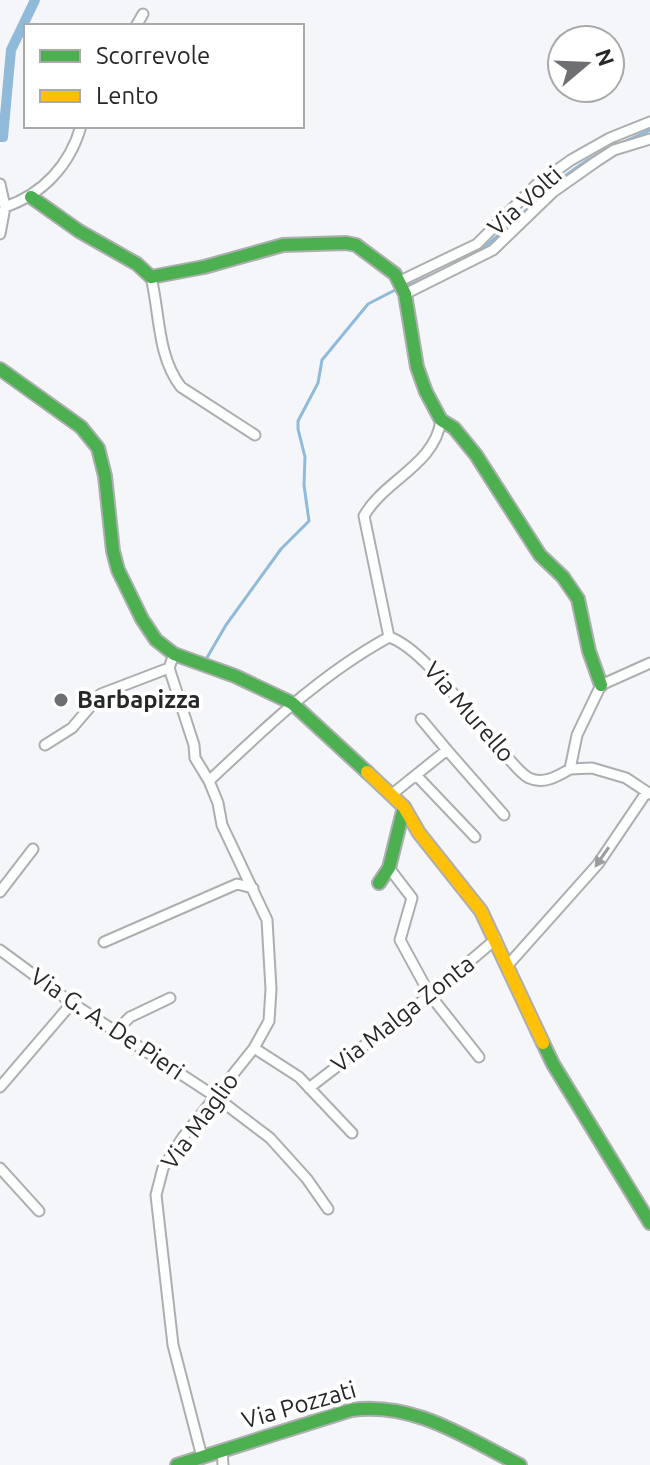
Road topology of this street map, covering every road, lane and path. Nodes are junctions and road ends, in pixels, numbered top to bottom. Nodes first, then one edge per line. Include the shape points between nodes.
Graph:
1 (143, 14) dead end
2 (137, 24) edge
3 (650, 122) edge
4 (80, 128) edge
5 (650, 139) edge
6 (0, 184) edge
7 (31, 197) junction
8 (5, 207) junction
9 (0, 234) edge
10 (151, 277) junction
11 (403, 287) junction
12 (0, 369) edge
13 (441, 420) junction
14 (255, 435) dead end
15 (389, 637) junction
16 (174, 654) junction
17 (650, 663) edge
18 (169, 668) junction
19 (601, 685) junction
20 (292, 703) junction
21 (421, 719) dead end
22 (45, 745) dead end
23 (447, 750) junction
24 (570, 769) junction
25 (416, 775) junction
26 (209, 781) junction
27 (648, 794) edge
28 (391, 795) junction
29 (404, 807) junction
30 (504, 815) dead end
31 (475, 837) dead end
32 (33, 849) dead end
33 (389, 868) junction
34 (379, 883) dead end
35 (253, 888) junction
36 (0, 892) edge
37 (496, 939) junction
38 (104, 942) dead end
39 (0, 950) edge
40 (508, 965) junction
41 (430, 995) junction
42 (170, 998) dead end
43 (72, 1003) junction
44 (116, 1031) junction
45 (254, 1048) junction
46 (479, 1057) dead end
47 (0, 1087) edge
48 (309, 1088) junction
49 (216, 1097) junction
50 (352, 1133) dead end
51 (0, 1168) edge
52 (328, 1209) dead end
53 (39, 1211) dead end
54 (650, 1223) edge
55 (222, 1450) junction
56 (202, 1457) junction
57 (177, 1465) edge
58 (223, 1465) edge
59 (520, 1465) edge

1 - 2 street
3 - 11 street, Via Volti via 571,160 536,185 477,244
4 - 7 street via 64,164
5 - 11 street, Via Volti via 614,150 575,176 493,250
6 - 8 street
7 - 8 street
7 - 10 street
8 - 9 street
10 - 11 street via 283,245 346,243 372,256
10 - 14 street via 172,376
11 - 13 street via 417,367
12 - 16 street via 81,427 98,448 118,570 156,640
13 - 15 street via 422,459 364,516
13 - 19 street via 476,455 540,555 578,599
15 - 20 street
15 - 24 street, Via Murello via 418,654 528,778 554,778
16 - 18 street
16 - 20 street
17 - 19 street
18 - 22 street via 101,694 72,728
18 - 26 street, Via Maglio via 195,758
19 - 24 street via 577,735
20 - 26 street
20 - 28 street
21 - 23 street
23 - 25 street
23 - 30 street
24 - 27 street via 592,768 626,778
25 - 28 street
25 - 31 street
26 - 35 street, Via Maglio via 222,825
27 -> 40 street via 598,864
28 - 29 street
29 - 33 street
29 - 37 street
32 - 36 street
33 - 34 street
33 - 41 street via 412,898 400,940
35 - 38 street via 237,884
35 - 45 street, Via Maglio via 267,920 271,989 269,1021
37 - 40 street
37 - 41 street, Via Malga Zonta
39 - 43 street, Via G. A. De Pieri
40 - 54 street via 553,1064
41 - 46 street
41 - 48 street, Via Malga Zonta
42 - 44 street via 130,1017
43 - 44 street, Via G. A. De Pieri
43 - 47 street
44 - 49 street, Via G. A. De Pieri
45 - 48 street
45 - 49 street, Via Maglio
48 - 50 street
49 - 52 street, Via G. A. De Pieri via 270,1138
49 - 56 street, Via Maglio via 163,1168 156,1195 173,1345
51 - 53 street
55 - 56 street, Via Pozzati
55 - 58 street
55 - 59 street, Via Pozzati via 373,1407 395,1409 443,1427
56 - 57 street, Via Pozzati

